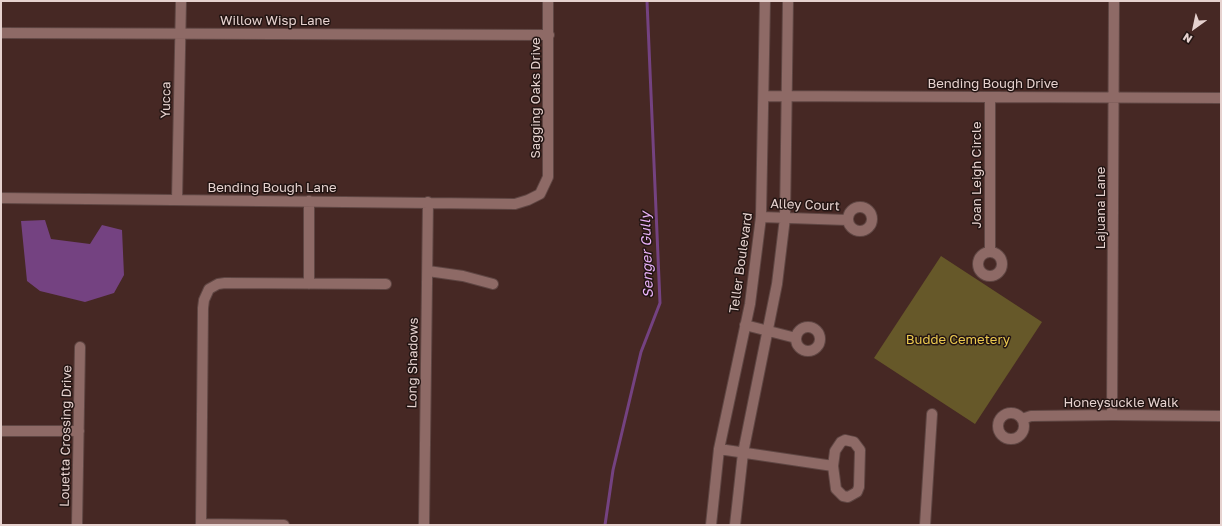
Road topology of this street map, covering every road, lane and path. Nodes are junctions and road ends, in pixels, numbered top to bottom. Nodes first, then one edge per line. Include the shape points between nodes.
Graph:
1 (180, 1) edge
2 (548, 1) edge
3 (765, 1) edge
4 (788, 1) edge
5 (1114, 1) edge
6 (1, 33) edge
7 (180, 34) junction
8 (549, 35) junction
9 (787, 95) junction
10 (764, 96) junction
11 (1114, 97) junction
12 (990, 98) junction
13 (1221, 98) edge
14 (540, 194) joint
15 (1, 198) edge
16 (177, 200) junction
17 (309, 201) junction
18 (428, 202) junction
19 (761, 217) junction
20 (785, 218) junction
21 (848, 220) dead end
22 (990, 252) dead end
23 (428, 271) junction
24 (308, 284) junction
25 (386, 284) dead end
26 (494, 284) dead end
27 (745, 325) junction
28 (768, 331) junction
29 (796, 338) dead end
30 (80, 347) dead end
31 (932, 414) dead end
32 (1112, 415) junction
33 (1221, 416) edge
34 (1022, 419) dead end
35 (79, 431) junction
36 (1, 432) edge
37 (719, 449) junction
38 (743, 453) junction
39 (833, 466) junction
40 (201, 524) edge
41 (77, 525) edge
42 (284, 525) edge
43 (424, 525) edge
44 (711, 525) edge
45 (735, 525) edge
46 (926, 525) edge

1 - 7 street, Yucca
2 - 8 street, Sagging Oaks Drive
3 - 10 street, Teller Boulevard
4 - 9 street
5 - 11 street, Lajuana Lane
6 - 7 street, Willow Wisp Lane
7 - 8 street, Willow Wisp Lane
7 - 16 street, Yucca
8 - 14 street, Sagging Oaks Drive via 548,170 546,183
9 - 10 street, Bending Bough Drive
9 - 12 street, Bending Bough Drive
9 - 20 street
10 - 19 street, Teller Boulevard
11 - 12 street, Bending Bough Drive
11 - 13 street, Bending Bough Drive
11 - 32 street, Lajuana Lane
12 - 22 street, Joan Leigh Circle
14 - 18 street, Bending Bough Lane via 515,204
15 - 16 street, Bending Bough Lane
16 - 17 street, Bending Bough Lane
17 - 18 street, Bending Bough Lane
17 - 24 street
18 - 23 street, Long Shadows
19 - 20 street, Alley Court
19 - 27 street, Teller Boulevard
20 - 21 street, Alley Court
20 - 28 street
23 - 26 street via 464,276
23 - 43 street, Long Shadows
24 - 25 street
24 - 40 street via 225,283 213,286 206,294 203,308
27 - 28 street
27 - 37 street, Teller Boulevard
28 - 29 street
28 - 38 street
30 - 35 street, Louetta Crossing Drive
31 - 46 street
32 - 33 street, Honeysuckle Walk
32 - 34 street, Honeysuckle Walk via 1031,416
35 - 36 street
35 - 41 street, Louetta Crossing Drive
37 - 38 street
37 - 44 street, Teller Boulevard
38 - 39 street
38 - 45 street
39 - 39 street via 835,451 841,442 850,440 858,445 859,487 853,496 843,496 836,489
40 - 42 street

